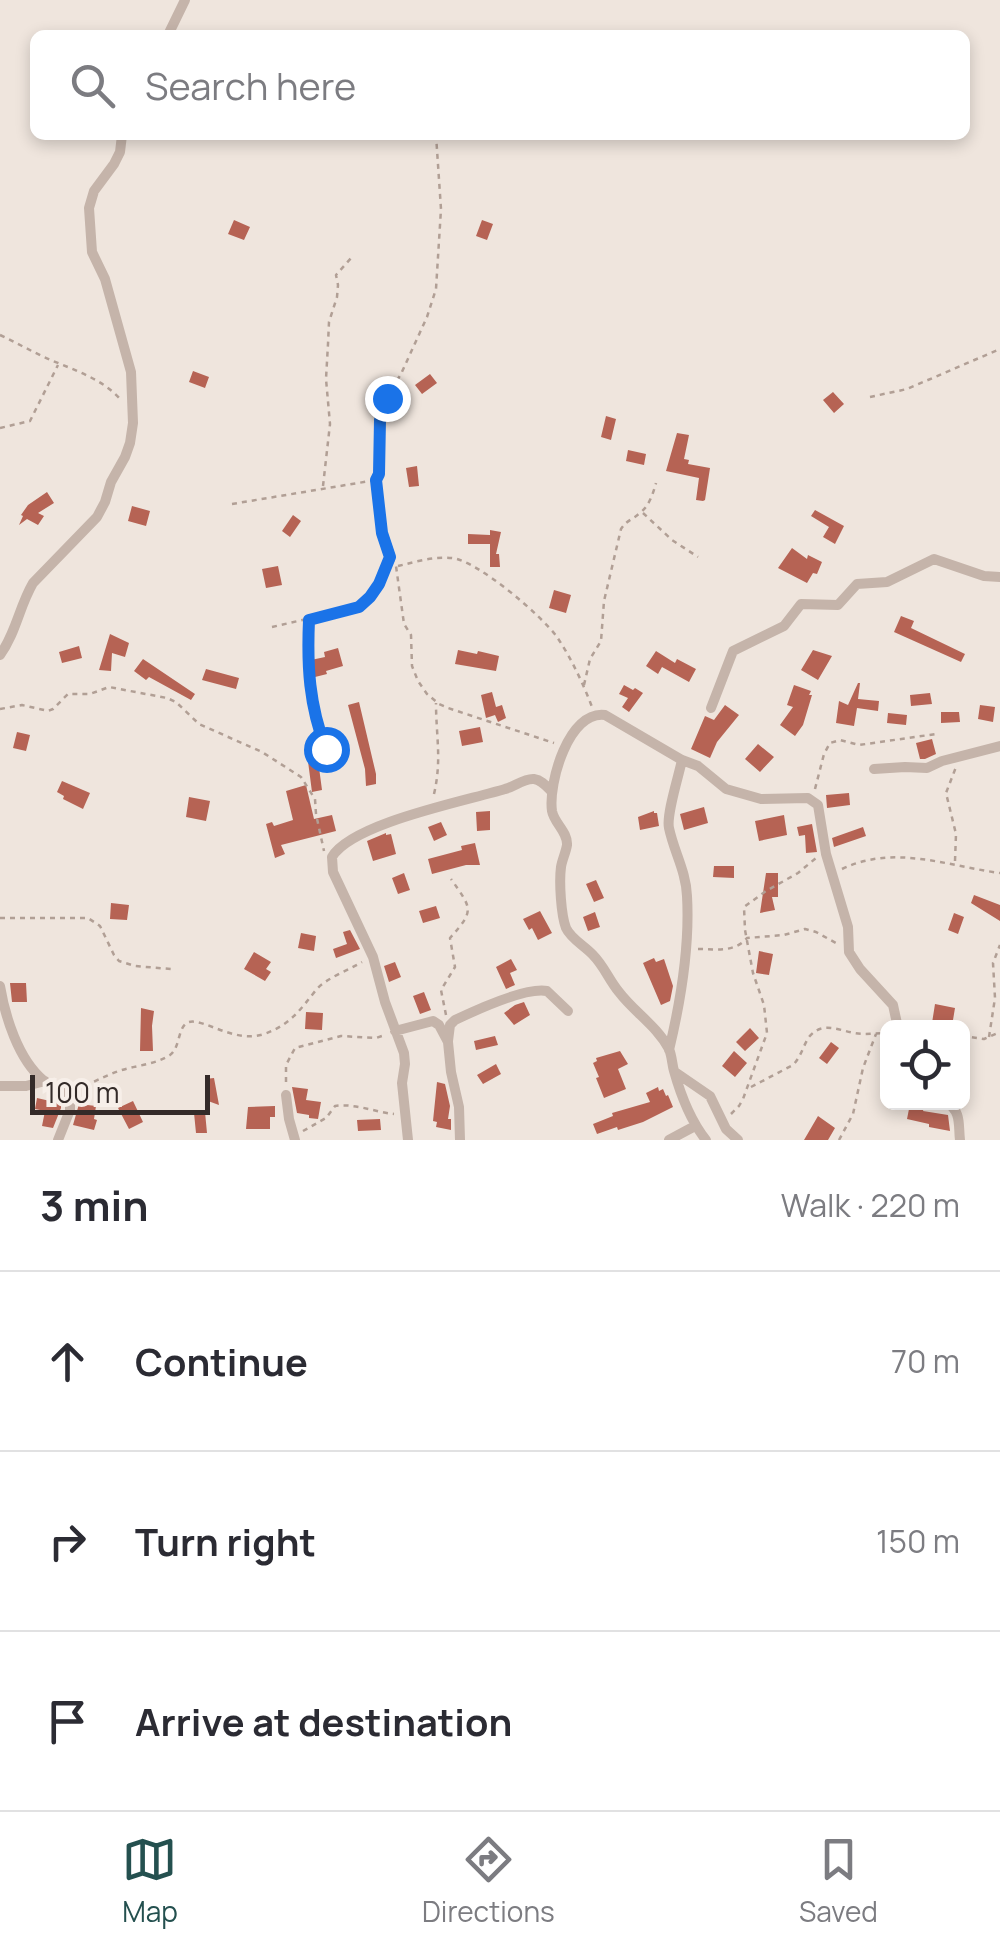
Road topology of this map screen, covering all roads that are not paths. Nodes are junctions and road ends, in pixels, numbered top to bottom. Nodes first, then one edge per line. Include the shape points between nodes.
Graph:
1 (185, 0) edge
2 (170, 30) edge
3 (121, 140) edge
4 (1000, 576) edge
5 (0, 656) edge
6 (711, 708) dead end
7 (1000, 746) edge
8 (682, 760) junction
9 (874, 769) dead end
10 (552, 792) junction
11 (0, 986) edge
12 (568, 1011) dead end
13 (897, 1020) edge
14 (395, 1030) junction
15 (448, 1042) junction
16 (669, 1050) junction
17 (674, 1072) junction
18 (45, 1081) junction
19 (0, 1086) edge
20 (286, 1094) road end
21 (957, 1110) edge
22 (695, 1126) junction
23 (298, 1136) edge
24 (58, 1140) edge
25 (408, 1140) edge
26 (460, 1140) edge
27 (669, 1140) edge
28 (706, 1140) edge
29 (738, 1140) edge
30 (960, 1140) edge

1 - 2 street
3 - 5 street via 89,208 92,252 131,372 130,443 97,517 33,583
4 - 6 street via 934,559 887,582 858,584 838,605 801,604 784,626 732,651
7 - 9 street via 927,768
8 - 10 street via 594,714 565,746
8 - 13 street via 742,795 808,798 818,805 848,950 893,1005
8 - 16 street via 668,828 687,886 686,950
10 - 14 street via 532,778 367,831 335,851 333,872 373,958
10 - 16 street via 553,816 567,841 560,875 567,930
11 - 18 street via 19,1044
12 - 15 street via 542,989 514,996 450,1025
14 - 15 street via 432,1021
14 - 25 street via 404,1053
15 - 26 street
16 - 17 street
17 - 22 street
17 - 29 street via 710,1096
18 - 19 street
18 - 24 street via 70,1098
20 - 23 street
21 - 30 street
22 - 27 street
22 - 28 street

